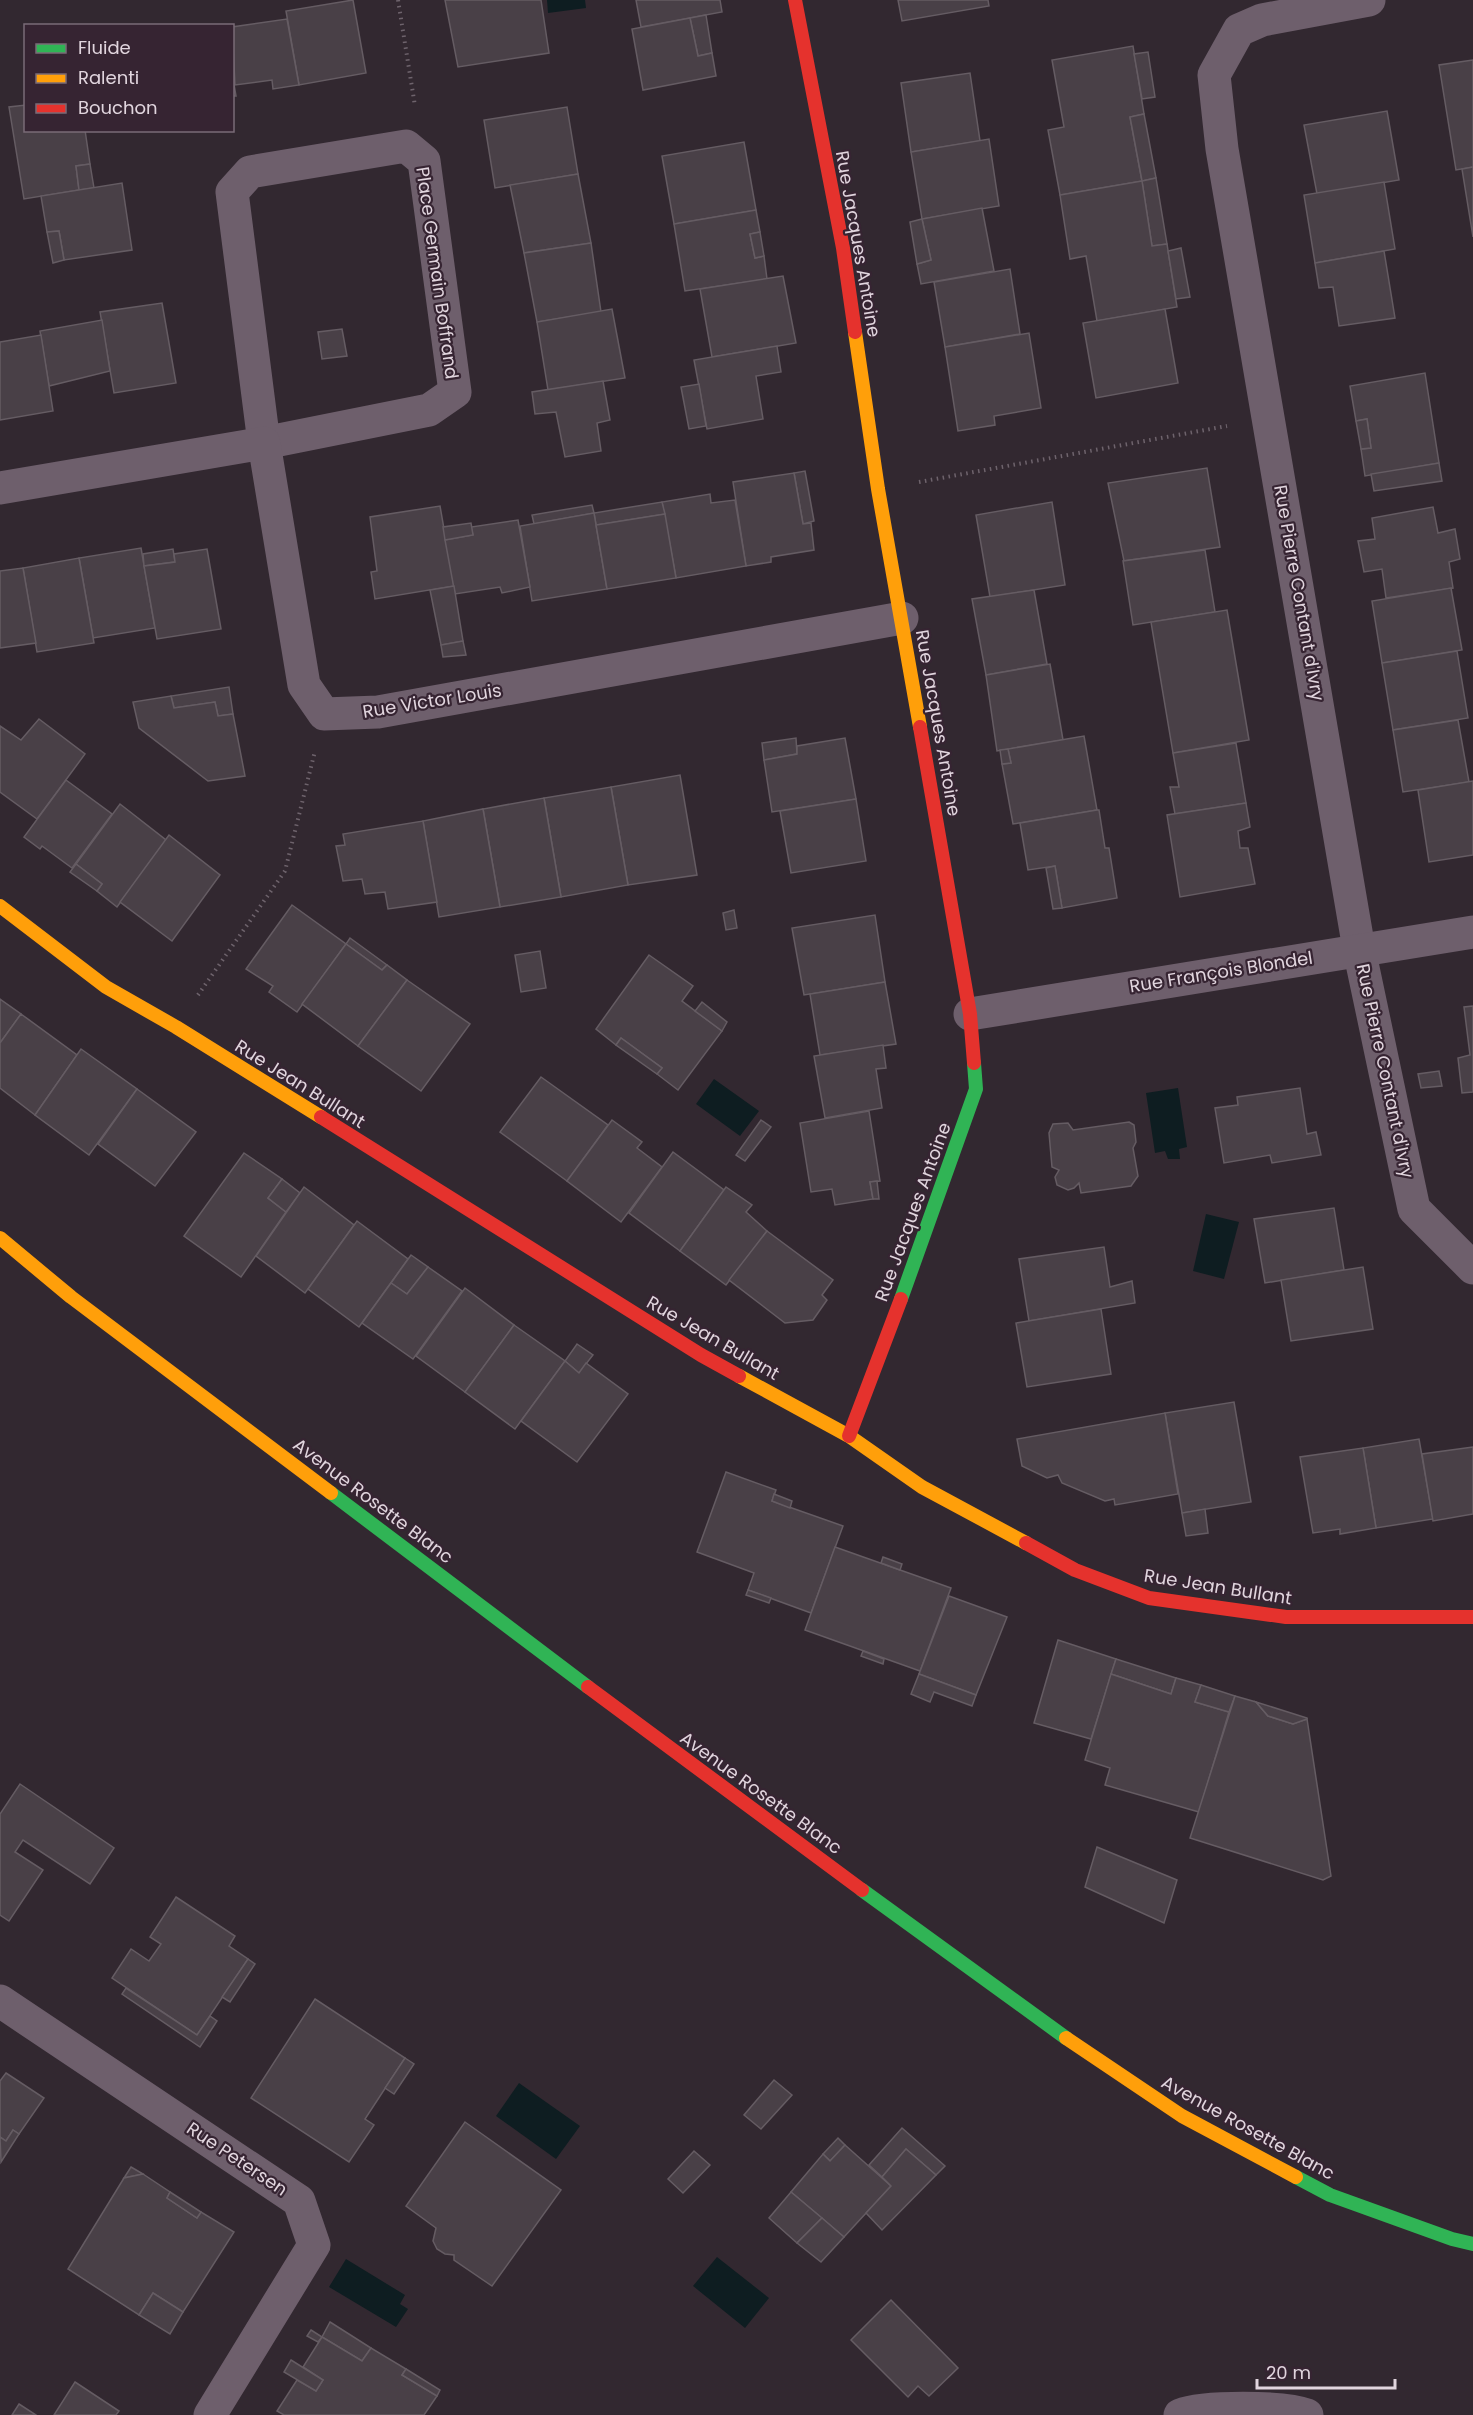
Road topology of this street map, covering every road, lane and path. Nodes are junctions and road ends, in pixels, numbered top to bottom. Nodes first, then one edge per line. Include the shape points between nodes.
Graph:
1 (398, 0) edge
2 (795, 0) edge
3 (1370, 0) edge
4 (424, 161) junction
5 (1269, 418) junction
6 (264, 443) junction
7 (0, 488) edge
8 (878, 489) junction
9 (902, 618) junction
10 (324, 714) junction
11 (0, 906) edge
12 (1473, 932) edge
13 (1359, 949) junction
14 (970, 1014) junction
15 (176, 1028) junction
16 (0, 1238) edge
17 (10, 1264) dead end
18 (1473, 1268) edge
19 (71, 1297) junction
20 (849, 1436) junction
21 (1473, 1617) edge
22 (0, 2001) edge
23 (1473, 2244) edge
24 (210, 2415) edge
25 (1180, 2415) edge
26 (1307, 2415) edge

1 - 4 path
2 - 8 street, Rue Jacques Antoine via 843,248
3 - 5 street, Rue Pierre Contant d'Ivry via 1262,20 1239,30 1214,75 1222,149
4 - 6 street, Place Germain Boffrand via 455,393 429,410
4 - 6 street, Place Germain Boffrand via 406,146 250,172 232,192
5 - 8 path
5 - 13 street, Rue Pierre Contant d'Ivry
6 - 7 street
6 - 10 street via 304,685
8 - 9 street, Rue Jacques Antoine
9 - 10 street, Rue Victor Louis via 378,712
9 - 14 street, Rue Jacques Antoine
10 - 15 path via 285,871
11 - 15 street, Rue Jean Bullant via 106,987
12 - 13 street, Rue François Blondel
13 - 14 street, Rue François Blondel
13 - 18 street, Rue Pierre Contant d'Ivry via 1414,1209
14 - 20 street, Rue Jacques Antoine via 976,1089
15 - 20 street, Rue Jean Bullant via 701,1355
16 - 19 street, Avenue Rosette Blanc
17 - 19 street, Avenue Rosette Blanc
19 - 23 street, Avenue Rosette Blanc via 726,1791 1065,2038 1182,2116 1330,2195
20 - 21 street, Rue Jean Bullant via 922,1487 1075,1570 1149,1598 1286,1617
22 - 24 street, Rue Petersen via 299,2201 314,2245
25 - 26 street via 1256,2407

